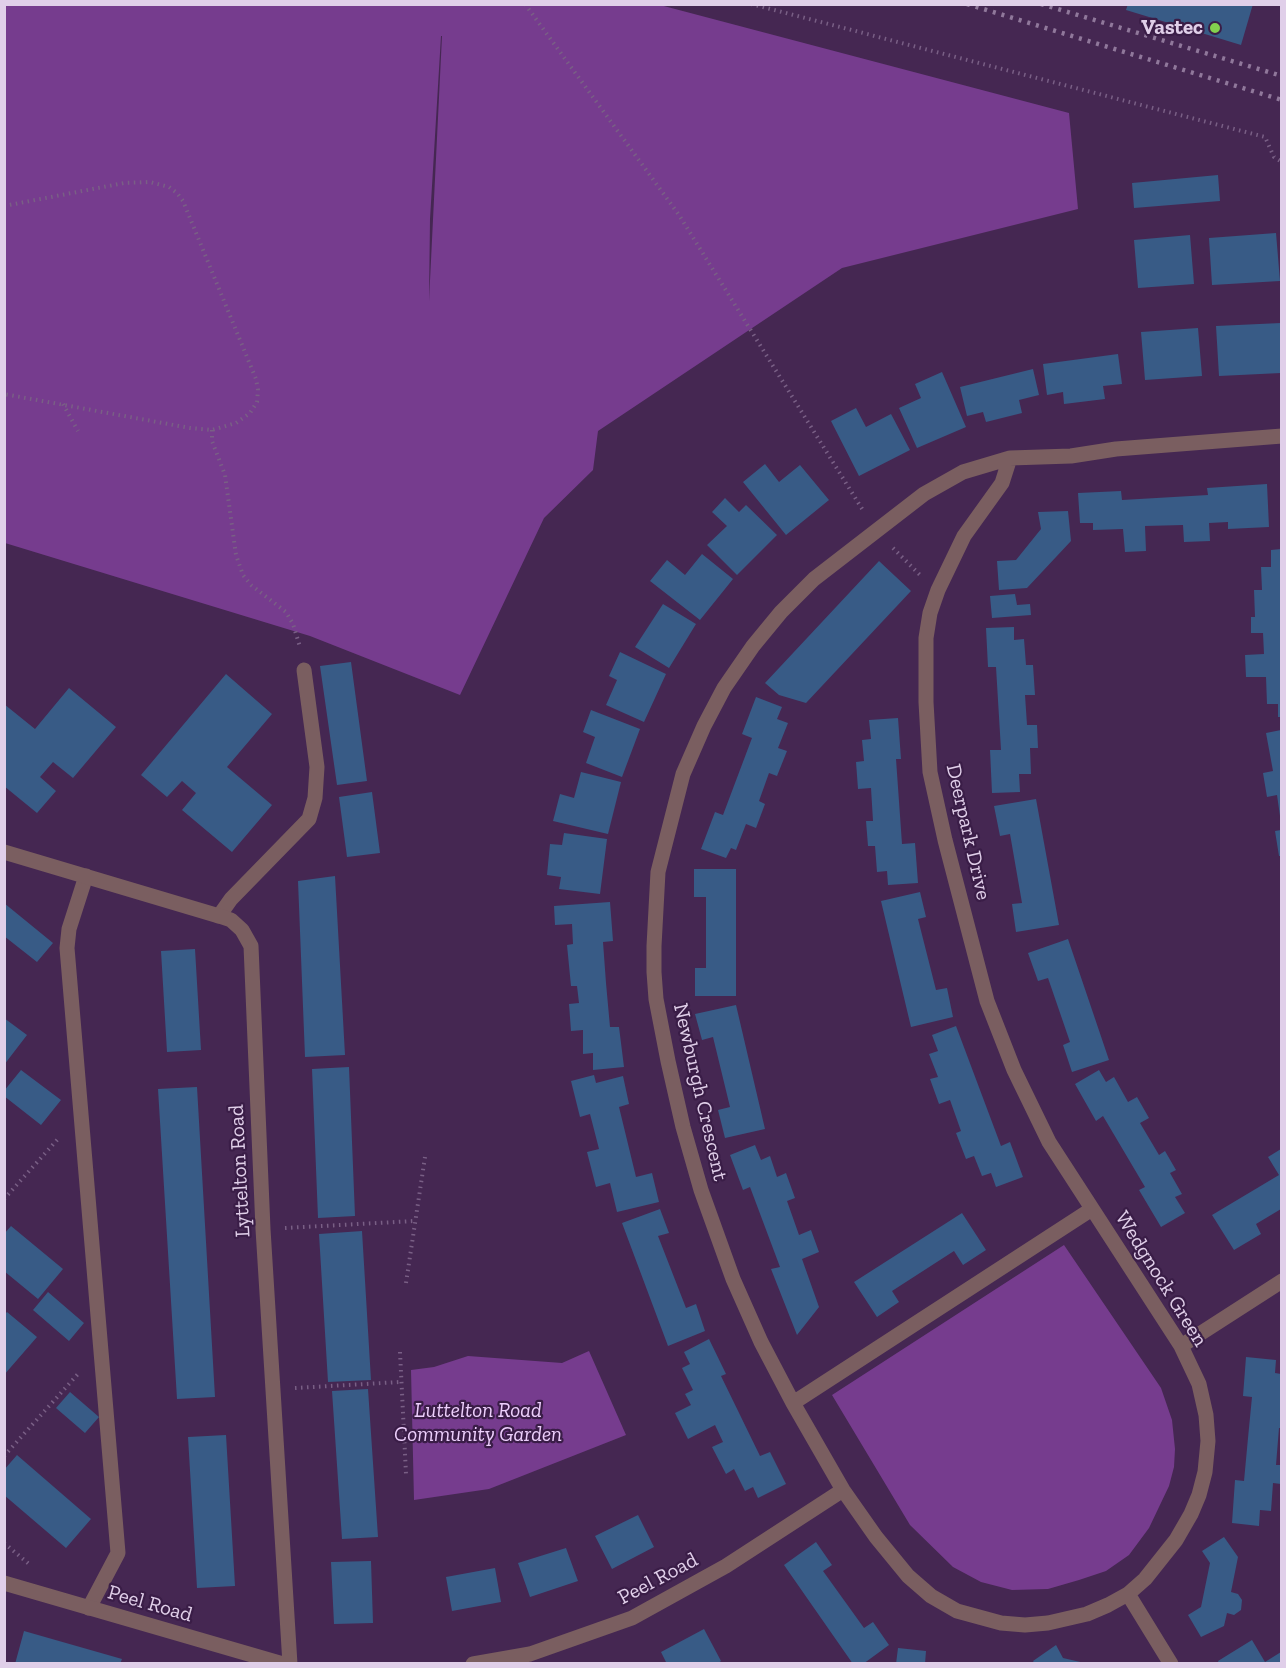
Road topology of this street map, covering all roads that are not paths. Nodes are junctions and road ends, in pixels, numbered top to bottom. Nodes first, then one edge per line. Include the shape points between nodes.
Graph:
1 (1281, 436) edge
2 (1010, 458) junction
3 (304, 670) road end
4 (4, 852) edge
5 (86, 876) junction
6 (219, 916) junction
7 (1092, 1209) junction
8 (1281, 1281) edge
9 (1181, 1347) junction
10 (793, 1403) junction
11 (843, 1490) junction
12 (4, 1584) edge
13 (1128, 1594) junction
14 (89, 1608) junction
15 (283, 1664) edge
16 (290, 1664) edge
17 (473, 1664) edge
18 (1171, 1664) edge

1 - 2 street
2 - 7 street, Deerpark Drive via 1002,483 964,536 930,613 926,638 930,772 987,1001 1014,1070 1049,1142
2 - 10 street, Newburgh Crescent via 963,472 924,494 814,579 781,612 724,688 704,726 683,774 658,872 656,999 683,1127 733,1279
3 - 6 street via 316,767 315,798 309,819
4 - 5 street, Lyttelton Road
5 - 6 street, Lyttelton Road
5 - 14 street via 69,929 68,948 118,1553
6 - 16 street, Lyttelton Road via 242,930 251,946 263,1229
7 - 9 street, Wedgnock Green
7 - 10 street, Wedgnock Green
8 - 9 street
9 - 13 street, Wedgnock Green via 1199,1384 1206,1415 1204,1472 1199,1495 1176,1540
10 - 11 street, Newburgh Crescent
11 - 13 street, Wedgnock Green via 908,1576 957,1611 1001,1623 1048,1623 1087,1614
11 - 17 street, Peel Road via 726,1566 632,1618 530,1654
12 - 14 street, Peel Road
13 - 18 street
14 - 15 street, Peel Road

